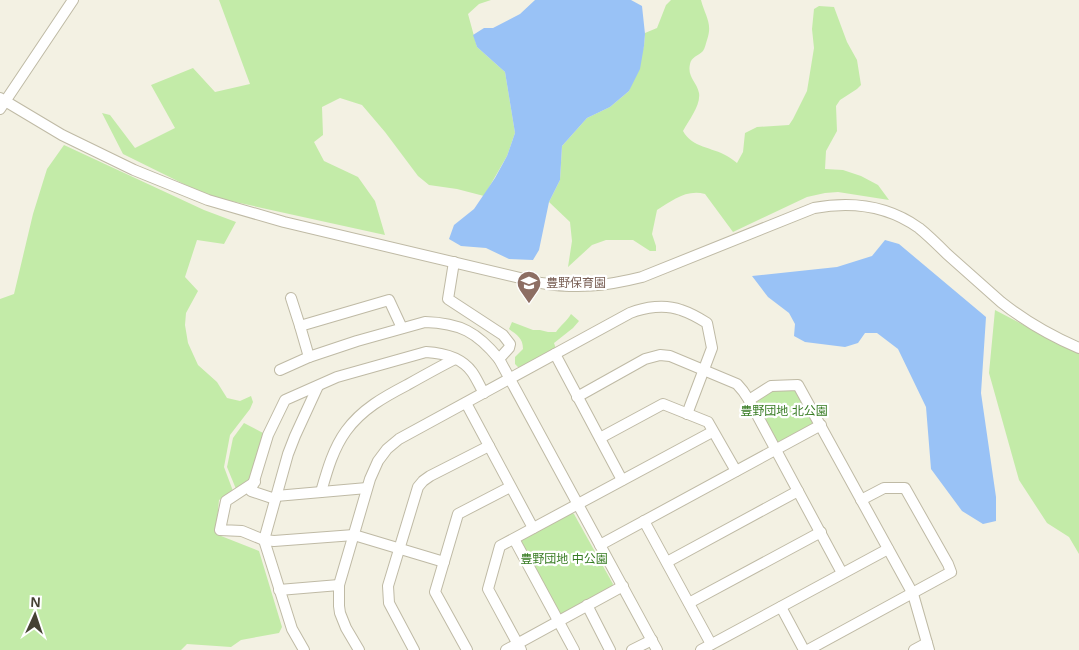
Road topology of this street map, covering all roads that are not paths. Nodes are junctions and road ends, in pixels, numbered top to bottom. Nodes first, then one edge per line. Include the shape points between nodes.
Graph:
1 (73, 0) edge
2 (2, 102) edge
3 (454, 262) junction
4 (291, 298) dead end
5 (300, 326) junction
6 (402, 328) junction
7 (1079, 348) edge
8 (555, 354) junction
9 (309, 357) junction
10 (455, 359) junction
11 (499, 359) junction
12 (280, 370) dead end
13 (704, 370) junction
14 (510, 378) junction
15 (318, 386) junction
16 (484, 394) junction
17 (577, 397) junction
18 (749, 400) junction
19 (466, 403) junction
20 (687, 414) junction
21 (821, 425) junction
22 (712, 432) junction
23 (600, 438) junction
24 (489, 446) junction
25 (775, 450) junction
26 (736, 471) junction
27 (622, 480) junction
28 (255, 482) junction
29 (510, 487) junction
30 (367, 488) junction
31 (798, 490) junction
32 (321, 492) junction
33 (276, 498) junction
34 (861, 500) junction
35 (577, 504) junction
36 (644, 521) junction
37 (532, 528) junction
38 (821, 532) junction
39 (354, 535) junction
40 (514, 539) junction
41 (264, 540) junction
42 (600, 545) junction
43 (400, 549) junction
44 (888, 549) junction
45 (444, 562) junction
46 (666, 562) junction
47 (842, 573) junction
48 (339, 585) junction
49 (623, 586) junction
50 (279, 590) junction
51 (912, 594) junction
52 (689, 603) junction
53 (587, 605) junction
54 (781, 607) junction
55 (559, 621) junction
56 (652, 640) junction
57 (711, 644) junction
58 (520, 647) edge
59 (928, 647) edge
60 (304, 650) edge
61 (359, 650) edge
62 (414, 650) edge
63 (467, 650) edge
64 (506, 650) edge
65 (574, 650) edge
66 (610, 650) edge
67 (632, 650) edge
68 (657, 650) edge
69 (701, 650) edge
70 (806, 650) edge
71 (914, 650) edge

1 - 2 street
2 - 3 street via 134,170 208,200 284,222
3 - 7 street via 541,283 594,286 642,276 814,208 838,204 863,205 895,214 919,228 1009,308 1050,335
3 - 11 street via 448,299 503,334 510,344
4 - 5 street
5 - 6 street via 389,300
5 - 9 street
6 - 9 street
6 - 11 street via 425,322 458,327 487,344
8 - 13 street via 637,310 667,307 683,310 707,323 712,348
8 - 14 street
8 - 17 street
9 - 12 street
10 - 15 street via 426,352 337,377
10 - 16 street via 472,372
10 - 32 street via 375,403 354,420 336,449
11 - 14 street
13 - 17 street via 670,356 652,357
13 - 18 street via 737,384
13 - 20 street
14 - 16 street
14 - 35 street
15 - 28 street via 285,400 268,435
15 - 33 street via 288,454
16 - 19 street
17 - 23 street
18 - 21 street via 771,386 798,385
18 - 25 street
19 - 24 street
19 - 30 street via 399,439 387,449 378,461
20 - 22 street via 708,422
20 - 23 street via 663,404
21 - 25 street
21 - 34 street
22 - 26 street
22 - 27 street
23 - 27 street
24 - 29 street
24 - 43 street via 422,481
25 - 26 street
25 - 31 street
26 - 36 street
27 - 35 street
28 - 33 street via 251,491
28 - 41 street via 226,501 220,530 242,531
29 - 37 street
29 - 45 street via 458,514
30 - 32 street
30 - 39 street
31 - 38 street
31 - 46 street
32 - 33 street
33 - 41 street
34 - 44 street
34 - 51 street via 884,488 905,488 948,564 951,572
35 - 37 street
35 - 42 street
36 - 42 street
36 - 46 street
37 - 40 street
38 - 47 street
38 - 52 street
39 - 41 street
39 - 43 street
39 - 48 street
40 - 55 street
40 - 58 street via 500,546 488,589
41 - 50 street
42 - 49 street
43 - 45 street
43 - 62 street via 388,586 389,603
44 - 47 street
44 - 51 street
45 - 63 street via 435,592
46 - 52 street
47 - 54 street
48 - 50 street
48 - 61 street via 340,613
49 - 53 street
49 - 56 street
50 - 60 street via 292,629
51 - 59 street
51 - 70 street
52 - 57 street
53 - 55 street
53 - 66 street
54 - 57 street
54 - 70 street
55 - 58 street
55 - 65 street
56 - 67 street
56 - 68 street
57 - 69 street
58 - 64 street
59 - 71 street

